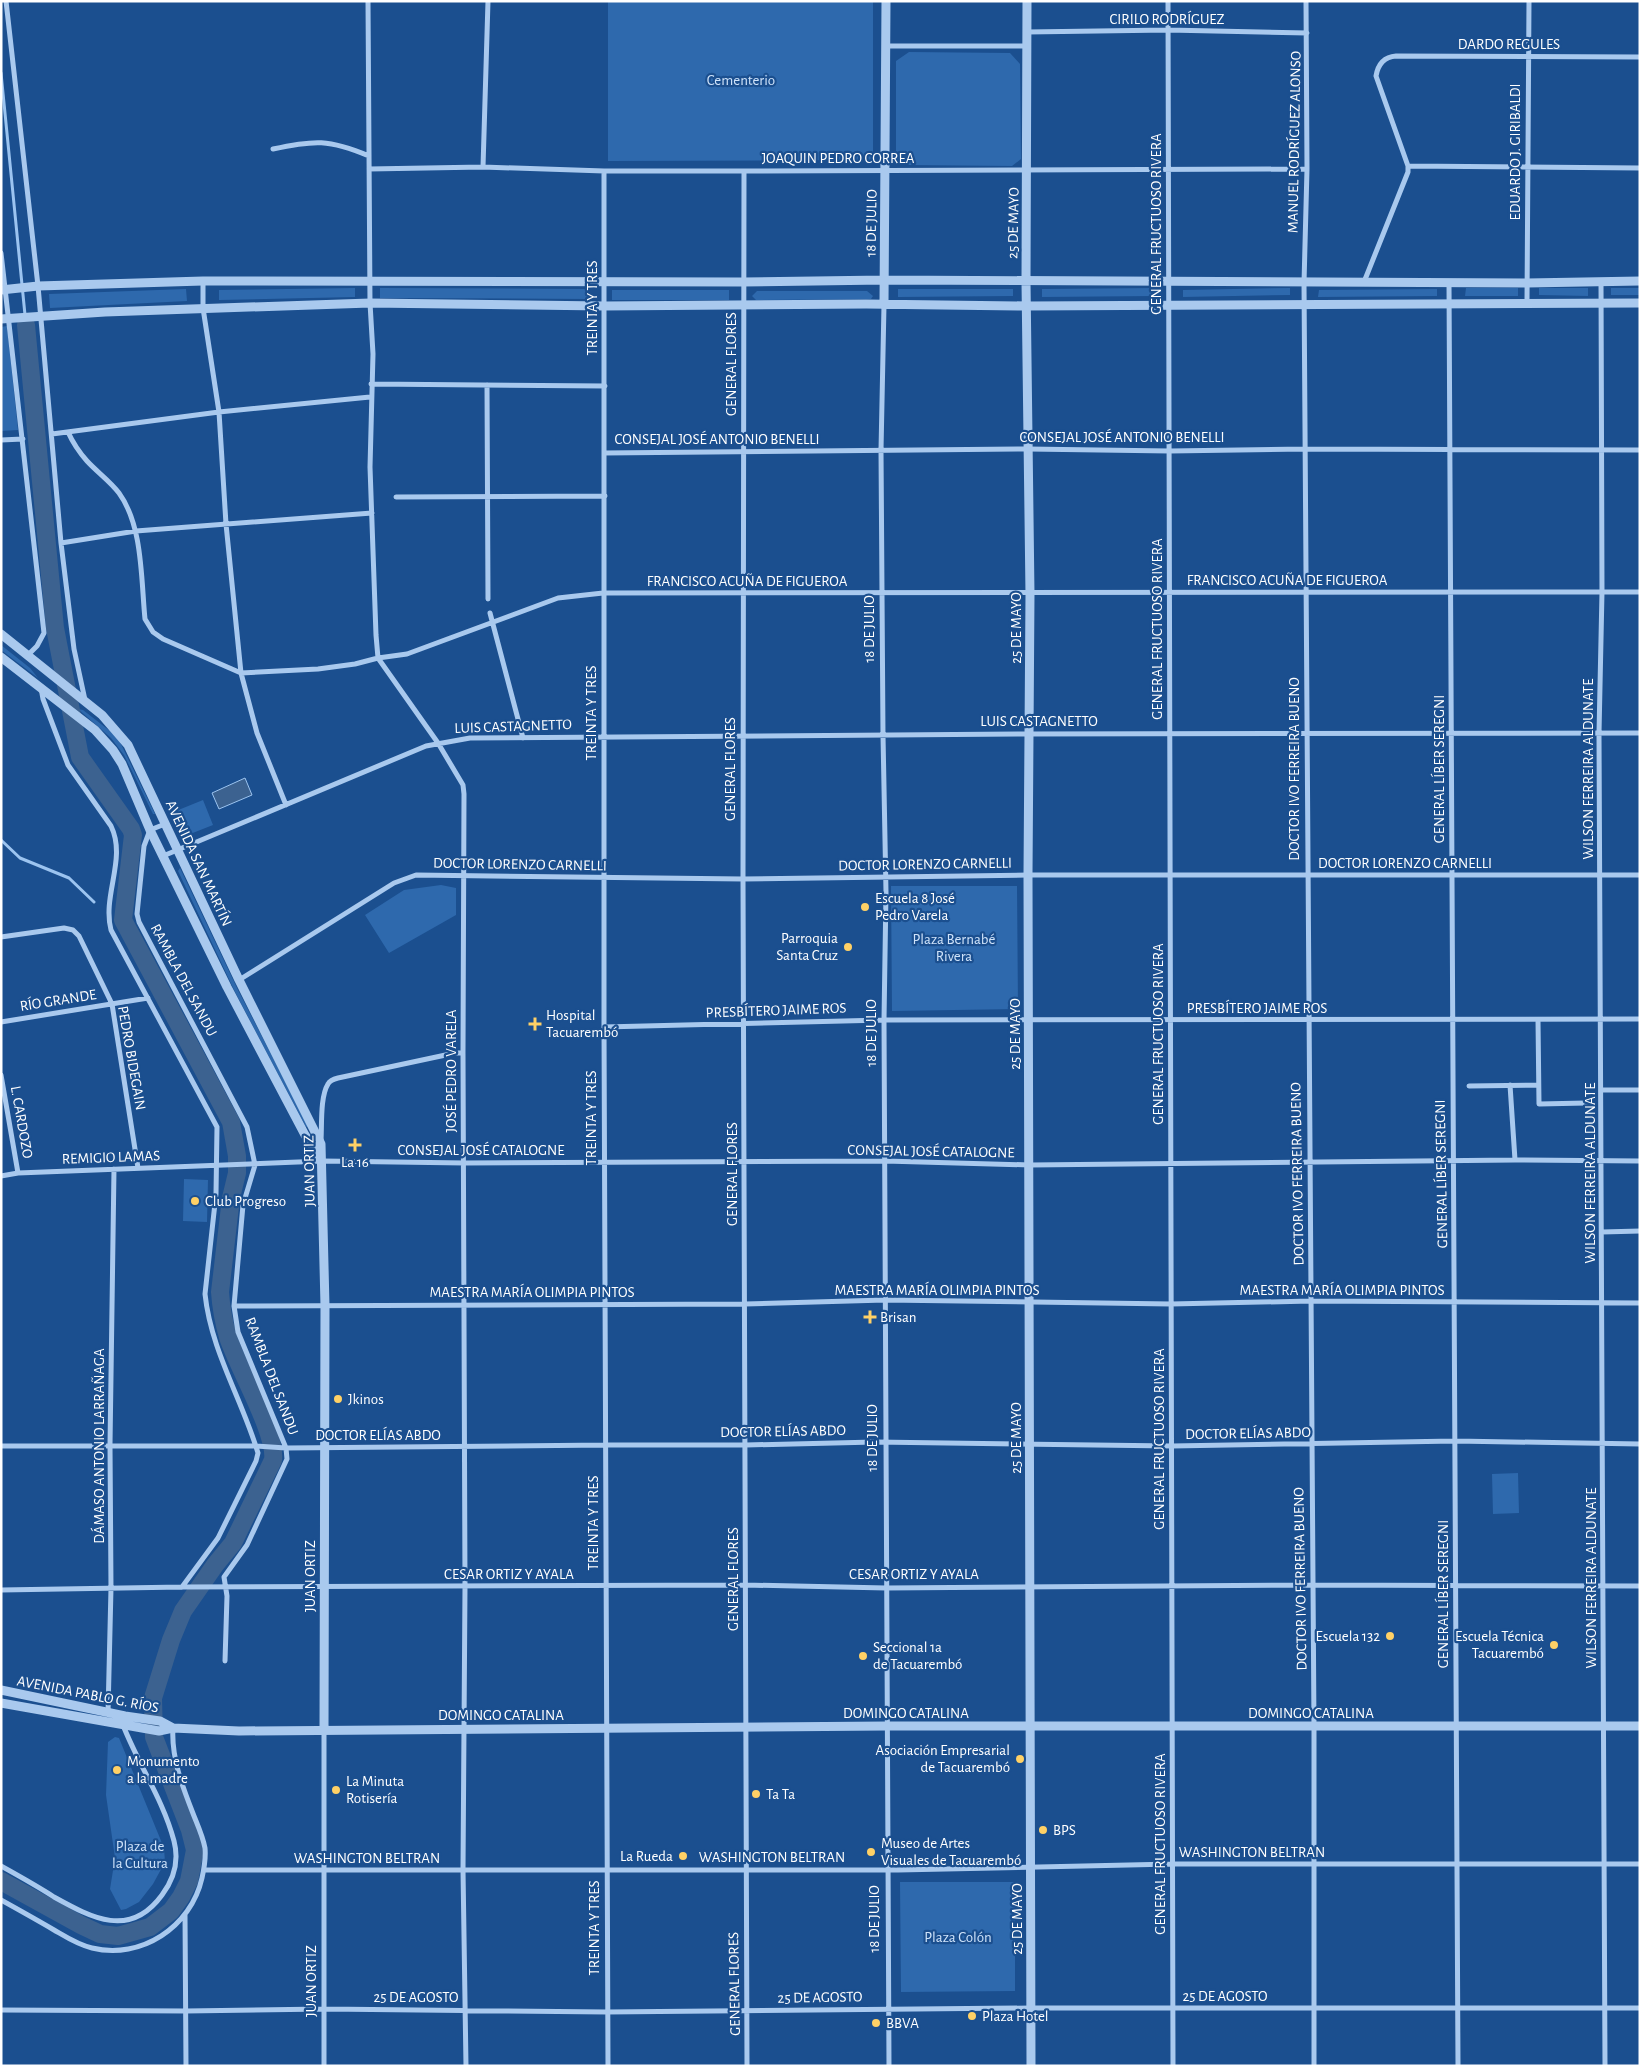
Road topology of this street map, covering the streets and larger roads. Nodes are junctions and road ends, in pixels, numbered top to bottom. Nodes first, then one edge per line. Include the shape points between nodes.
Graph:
1 (6, 1) edge
2 (368, 1) edge
3 (488, 1) edge
4 (886, 1) edge
5 (1027, 1) edge
6 (1168, 1) edge
7 (1306, 1) edge
8 (1529, 1) edge
9 (1168, 30) junction
10 (1027, 32) junction
11 (1307, 33) junction
12 (887, 46) junction
13 (1028, 46) junction
14 (1528, 57) junction
15 (1640, 57) edge
16 (273, 149) dead end
17 (369, 156) junction
18 (1408, 166) junction
19 (483, 167) junction
20 (1527, 167) junction
21 (1640, 168) edge
22 (369, 169) junction
23 (1168, 169) junction
24 (1307, 169) junction
25 (886, 170) junction
26 (1027, 170) junction
27 (604, 171) junction
28 (744, 171) junction
29 (1, 253) edge
30 (371, 280) junction
31 (884, 280) junction
32 (203, 281) junction
33 (1601, 281) junction
34 (1640, 281) edge
35 (604, 282) junction
36 (743, 282) junction
37 (1026, 282) junction
38 (1169, 282) junction
39 (1364, 282) junction
40 (1304, 283) junction
41 (1449, 283) junction
42 (1526, 283) junction
43 (34, 287) junction
44 (6, 290) edge
45 (1527, 302) junction
46 (1640, 302) edge
47 (370, 303) junction
48 (1601, 303) junction
49 (743, 304) junction
50 (1168, 304) junction
51 (1304, 304) junction
52 (1449, 304) junction
53 (884, 305) junction
54 (604, 306) junction
55 (1026, 306) junction
56 (203, 308) junction
57 (36, 316) junction
58 (8, 318) edge
59 (371, 384) junction
60 (487, 385) junction
61 (605, 386) junction
62 (370, 397) junction
63 (218, 412) junction
64 (68, 432) junction
65 (52, 434) junction
66 (23, 438) junction
67 (1, 440) edge
68 (1028, 449) junction
69 (1305, 449) junction
70 (881, 450) junction
71 (1601, 450) junction
72 (1640, 450) edge
73 (1170, 451) junction
74 (1451, 451) junction
75 (604, 452) junction
76 (744, 452) junction
77 (605, 496) junction
78 (396, 497) dead end
79 (488, 497) junction
80 (372, 513) junction
81 (226, 524) junction
82 (136, 531) junction
83 (62, 543) junction
84 (1602, 592) junction
85 (1640, 592) edge
86 (603, 593) junction
87 (883, 593) junction
88 (1170, 593) junction
89 (1306, 593) junction
90 (1451, 593) junction
91 (743, 594) junction
92 (1030, 594) junction
93 (488, 599) dead end
94 (490, 613) dead end
95 (492, 622) junction
96 (1, 634) edge
97 (28, 655) junction
98 (1, 657) edge
99 (378, 658) junction
100 (241, 673) junction
101 (43, 689) junction
102 (85, 700) junction
103 (1640, 733) edge
104 (1029, 734) junction
105 (1170, 734) junction
106 (1307, 734) junction
107 (1452, 734) junction
108 (1600, 734) junction
109 (883, 735) junction
110 (604, 736) junction
111 (743, 736) junction
112 (523, 738) junction
113 (438, 743) junction
114 (286, 805) junction
115 (165, 824) junction
116 (150, 830) junction
117 (177, 850) junction
118 (162, 856) junction
119 (1601, 874) junction
120 (1028, 875) junction
121 (1170, 875) junction
122 (1308, 875) junction
123 (1640, 875) edge
124 (464, 876) junction
125 (886, 876) junction
126 (1452, 876) junction
127 (604, 878) junction
128 (743, 880) junction
129 (1, 937) edge
130 (239, 980) junction
131 (148, 998) junction
132 (112, 1004) junction
133 (1601, 1019) junction
134 (1640, 1019) edge
135 (884, 1020) junction
136 (1308, 1020) junction
137 (1453, 1020) junction
138 (1538, 1020) junction
139 (1028, 1021) junction
140 (1170, 1021) junction
141 (1, 1022) edge
142 (744, 1024) junction
143 (604, 1027) junction
144 (463, 1053) junction
145 (1, 1075) edge
146 (1510, 1085) junction
147 (1538, 1085) junction
148 (1469, 1086) dead end
149 (1602, 1090) junction
150 (1640, 1090) edge
151 (1586, 1103) dead end
152 (321, 1144) junction
153 (1514, 1160) junction
154 (323, 1161) junction
155 (885, 1161) junction
156 (1602, 1161) junction
157 (1640, 1161) edge
158 (604, 1162) junction
159 (745, 1162) junction
160 (1309, 1162) junction
161 (1454, 1162) junction
162 (465, 1163) junction
163 (1170, 1163) junction
164 (252, 1165) junction
165 (1030, 1165) junction
166 (215, 1166) junction
167 (222, 1166) joint
168 (138, 1168) junction
169 (114, 1169) junction
170 (18, 1173) junction
171 (1, 1176) edge
172 (1640, 1231) edge
173 (1602, 1232) junction
174 (885, 1300) junction
175 (1311, 1301) junction
176 (1030, 1303) junction
177 (1455, 1303) junction
178 (1640, 1303) edge
179 (605, 1304) junction
180 (745, 1304) junction
181 (1171, 1304) junction
182 (1602, 1304) junction
183 (465, 1305) junction
184 (234, 1306) junction
185 (325, 1306) junction
186 (1455, 1441) junction
187 (886, 1442) junction
188 (1603, 1444) junction
189 (1640, 1444) edge
190 (110, 1445) junction
191 (606, 1445) junction
192 (746, 1445) junction
193 (1029, 1445) junction
194 (1311, 1445) junction
195 (1, 1446) edge
196 (256, 1446) junction
197 (1172, 1446) junction
198 (465, 1447) junction
199 (286, 1448) junction
200 (324, 1448) junction
201 (746, 1585) junction
202 (1312, 1585) junction
203 (606, 1586) junction
204 (1029, 1586) junction
205 (1172, 1586) junction
206 (1456, 1586) junction
207 (1604, 1586) junction
208 (1640, 1586) edge
209 (185, 1587) junction
210 (324, 1587) junction
211 (465, 1587) junction
212 (111, 1588) junction
213 (225, 1588) junction
214 (886, 1588) junction
215 (1, 1590) edge
216 (225, 1661) dead end
217 (1, 1690) edge
218 (1, 1703) edge
219 (108, 1713) junction
220 (124, 1721) junction
221 (107, 1723) junction
222 (887, 1726) junction
223 (1314, 1726) junction
224 (1455, 1726) junction
225 (1604, 1726) junction
226 (1640, 1726) edge
227 (747, 1727) junction
228 (173, 1728) junction
229 (464, 1728) junction
230 (1031, 1728) junction
231 (1173, 1728) junction
232 (606, 1729) junction
233 (324, 1730) junction
234 (1174, 1864) junction
235 (1314, 1864) junction
236 (1457, 1864) junction
237 (1605, 1864) junction
238 (1640, 1864) edge
239 (1, 1866) edge
240 (1030, 1868) junction
241 (607, 1869) junction
242 (204, 1870) junction
243 (324, 1870) junction
244 (463, 1870) junction
245 (745, 1870) junction
246 (887, 1870) junction
247 (1, 1900) edge
248 (185, 1915) junction
249 (1031, 2008) junction
250 (1458, 2008) junction
251 (1605, 2008) junction
252 (1640, 2008) edge
253 (325, 2009) junction
254 (889, 2009) junction
255 (1172, 2009) junction
256 (1314, 2009) junction
257 (1, 2010) edge
258 (466, 2010) junction
259 (747, 2010) junction
260 (186, 2011) junction
261 (607, 2012) junction
262 (186, 2066) edge
263 (324, 2066) edge
264 (466, 2066) edge
265 (608, 2066) edge
266 (747, 2066) edge
267 (888, 2066) edge
268 (1031, 2066) edge
269 (1173, 2066) edge
270 (1314, 2066) edge
271 (1458, 2066) edge
272 (1605, 2066) edge

1 - 43 street
2 - 17 street
3 - 19 street
4 - 12 street, 18 DE JULIO
5 - 10 street, 25 DE MAYO
6 - 9 street, GENERAL FRUCTUOSO RIVERA
7 - 11 street, MANUEL RODRÍGUEZ ALONSO
8 - 14 street, EDUARDO J. GIRIBALDI
9 - 10 street, CIRILO RODRÍGUEZ
9 - 11 street, CIRILO RODRÍGUEZ
9 - 23 street, GENERAL FRUCTUOSO RIVERA
10 - 13 street, 25 DE MAYO
11 - 24 street, MANUEL RODRÍGUEZ ALONSO
12 - 13 street
12 - 25 street, 18 DE JULIO
13 - 26 street, 25 DE MAYO
14 - 15 street, DARDO REGULES
14 - 18 street, DARDO REGULES via 1396,56 1384,59 1376,76
14 - 20 street, EDUARDO J. GIRIBALDI
16 - 17 street via 307,142 335,144
17 - 22 street
18 - 20 street
18 - 39 street
19 - 22 street, JOAQUIN PEDRO CORREA
19 - 27 street, JOAQUIN PEDRO CORREA
20 - 21 street
20 - 42 street, EDUARDO J. GIRIBALDI
22 - 30 street
23 - 24 street, JOAQUIN PEDRO CORREA
23 - 26 street, JOAQUIN PEDRO CORREA
23 - 38 street, GENERAL FRUCTUOSO RIVERA
24 - 40 street, MANUEL RODRÍGUEZ ALONSO
25 - 26 street, JOAQUIN PEDRO CORREA
25 - 28 street, JOAQUIN PEDRO CORREA
25 - 31 street, 18 DE JULIO
26 - 37 street, 25 DE MAYO
27 - 28 street, JOAQUIN PEDRO CORREA
27 - 35 street, TREINTA Y TRES
28 - 36 street, GENERAL FLORES
29 - 44 street
30 - 32 street
30 - 35 street
30 - 47 street
31 - 36 street
31 - 37 street
31 - 53 street, 18 DE JULIO
32 - 43 street
32 - 56 street
33 - 34 street
33 - 42 street
33 - 48 street, WILSON FERREIRA ALDUNATE
35 - 36 street
35 - 54 street, TREINTA Y TRES
36 - 49 street, GENERAL FLORES
37 - 38 street
37 - 55 street, 25 DE MAYO
38 - 40 street
38 - 50 street, GENERAL FRUCTUOSO RIVERA
39 - 40 street
39 - 41 street
40 - 51 street, DOCTOR IVO FERREIRA BUENO
41 - 42 street
41 - 52 street, GENERAL LÍBER SEREGNI
42 - 45 street, EDUARDO J. GIRIBALDI
43 - 44 street
43 - 57 street
44 - 58 street
45 - 48 street
45 - 52 street
46 - 48 street
47 - 54 street
47 - 56 street
47 - 59 street
48 - 71 street, WILSON FERREIRA ALDUNATE
49 - 53 street
49 - 54 street
49 - 76 street, GENERAL FLORES
50 - 51 street
50 - 55 street
50 - 73 street, GENERAL FRUCTUOSO RIVERA
51 - 52 street
51 - 69 street, DOCTOR IVO FERREIRA BUENO
52 - 74 street, GENERAL LÍBER SEREGNI
53 - 55 street
53 - 70 street, 18 DE JULIO
54 - 61 street, TREINTA Y TRES
55 - 68 street, 25 DE MAYO
56 - 57 street
56 - 63 street
57 - 58 street
57 - 65 street
58 - 66 street
59 - 60 street
59 - 62 street
60 - 61 street
60 - 79 street
61 - 75 street, TREINTA Y TRES
62 - 63 street
62 - 80 street
63 - 64 street
63 - 81 street
64 - 65 street
64 - 82 street via 86,461 120,494
65 - 83 street
66 - 67 street
66 - 97 street via 44,633
68 - 70 street, CONSEJAL JOSÉ ANTONIO BENELLI
68 - 73 street, CONSEJAL JOSÉ ANTONIO BENELLI
68 - 92 street, 25 DE MAYO
69 - 73 street, CONSEJAL JOSÉ ANTONIO BENELLI
69 - 74 street, CONSEJAL JOSÉ ANTONIO BENELLI
69 - 89 street, DOCTOR IVO FERREIRA BUENO
70 - 76 street, CONSEJAL JOSÉ ANTONIO BENELLI
70 - 87 street, 18 DE JULIO
71 - 72 street, CONSEJAL JOSÉ ANTONIO BENELLI
71 - 74 street, CONSEJAL JOSÉ ANTONIO BENELLI
71 - 84 street, WILSON FERREIRA ALDUNATE
73 - 88 street, GENERAL FRUCTUOSO RIVERA
74 - 90 street, GENERAL LÍBER SEREGNI
75 - 76 street, CONSEJAL JOSÉ ANTONIO BENELLI
75 - 77 street, TREINTA Y TRES
76 - 91 street, GENERAL FLORES
77 - 79 street
77 - 86 street, TREINTA Y TRES
78 - 79 street
79 - 93 street
80 - 81 street
80 - 99 street
81 - 82 street
81 - 100 street
82 - 83 street
82 - 100 street via 145,619 153,632
83 - 102 street via 74,649
84 - 85 street, FRANCISCO ACUÑA DE FIGUEROA
84 - 90 street, FRANCISCO ACUÑA DE FIGUEROA
84 - 108 street, WILSON FERREIRA ALDUNATE
86 - 91 street, FRANCISCO ACUÑA DE FIGUEROA
86 - 95 street, FRANCISCO ACUÑA DE FIGUEROA via 558,598
86 - 110 street, TREINTA Y TRES
87 - 91 street, FRANCISCO ACUÑA DE FIGUEROA
87 - 92 street, FRANCISCO ACUÑA DE FIGUEROA
87 - 109 street, 18 DE JULIO
88 - 89 street, FRANCISCO ACUÑA DE FIGUEROA
88 - 92 street, FRANCISCO ACUÑA DE FIGUEROA
88 - 105 street, GENERAL FRUCTUOSO RIVERA
89 - 90 street, FRANCISCO ACUÑA DE FIGUEROA
89 - 106 street, DOCTOR IVO FERREIRA BUENO
90 - 107 street, GENERAL LÍBER SEREGNI
91 - 111 street, GENERAL FLORES
92 - 104 street, 25 DE MAYO
94 - 95 street
95 - 99 street, FRANCISCO ACUÑA DE FIGUEROA via 407,654
95 - 112 street
96 - 97 street, AVENIDA SAN MARTÍN
97 - 102 street, AVENIDA SAN MARTÍN
98 - 101 street, AVENIDA SAN MARTÍN
99 - 100 street, FRANCISCO ACUÑA DE FIGUEROA via 318,669
99 - 113 street, JOSÉ PEDRO VARELA
100 - 114 street via 257,733
101 - 116 street, AVENIDA SAN MARTÍN via 95,730 113,750
101 - 131 street via 43,699 68,766 116,835 118,846 109,921
102 - 115 street, AVENIDA SAN MARTÍN via 128,744
103 - 108 street, LUIS CASTAGNETTO
104 - 105 street, LUIS CASTAGNETTO
104 - 109 street, LUIS CASTAGNETTO
104 - 120 street, 25 DE MAYO
105 - 106 street, LUIS CASTAGNETTO
105 - 121 street, GENERAL FRUCTUOSO RIVERA
106 - 107 street, LUIS CASTAGNETTO
106 - 122 street, DOCTOR IVO FERREIRA BUENO
107 - 108 street, LUIS CASTAGNETTO
107 - 126 street, GENERAL LÍBER SEREGNI
108 - 119 street, WILSON FERREIRA ALDUNATE
109 - 111 street, LUIS CASTAGNETTO
109 - 125 street, 18 DE JULIO
110 - 111 street, LUIS CASTAGNETTO
110 - 112 street, LUIS CASTAGNETTO
110 - 127 street, TREINTA Y TRES
111 - 128 street, GENERAL FLORES
112 - 113 street, LUIS CASTAGNETTO via 470,738
113 - 114 street, LUIS CASTAGNETTO
113 - 124 street, JOSÉ PEDRO VARELA via 463,785
114 - 117 street, LUIS CASTAGNETTO
115 - 116 street
115 - 117 street, AVENIDA SAN MARTÍN
116 - 118 street, AVENIDA SAN MARTÍN
116 - 164 street, RAMBLA DEL SANDU via 144,846 137,914 139,922 243,1117
117 - 118 street, LUIS CASTAGNETTO
117 - 130 street, AVENIDA SAN MARTÍN
118 - 154 street, AVENIDA SAN MARTÍN via 227,987
119 - 123 street, DOCTOR LORENZO CARNELLI
119 - 126 street, DOCTOR LORENZO CARNELLI
119 - 133 street, WILSON FERREIRA ALDUNATE
120 - 121 street, DOCTOR LORENZO CARNELLI
120 - 125 street, DOCTOR LORENZO CARNELLI
120 - 139 street, 25 DE MAYO
121 - 122 street, DOCTOR LORENZO CARNELLI
121 - 140 street, GENERAL FRUCTUOSO RIVERA
122 - 126 street, DOCTOR LORENZO CARNELLI
122 - 136 street, DOCTOR IVO FERREIRA BUENO
124 - 127 street, DOCTOR LORENZO CARNELLI
124 - 130 street, DOCTOR LORENZO CARNELLI via 416,875 404,878
124 - 144 street, JOSÉ PEDRO VARELA
125 - 128 street, DOCTOR LORENZO CARNELLI
125 - 135 street, 18 DE JULIO
126 - 137 street, GENERAL LÍBER SEREGNI
127 - 128 street, DOCTOR LORENZO CARNELLI
127 - 143 street, TREINTA Y TRES
128 - 142 street, GENERAL FLORES
129 - 132 street, PEDRO BIDEGAIN via 64,928 74,930
130 - 152 street, AVENIDA SAN MARTÍN
131 - 132 street, RÍO GRANDE
131 - 166 street via 217,1127
132 - 141 street, RÍO GRANDE
132 - 168 street, PEDRO BIDEGAIN
133 - 134 street, PRESBÍTERO JAIME ROS
133 - 138 street, PRESBÍTERO JAIME ROS
133 - 149 street, WILSON FERREIRA ALDUNATE
135 - 139 street, PRESBÍTERO JAIME ROS
135 - 142 street, PRESBÍTERO JAIME ROS
135 - 155 street, 18 DE JULIO
136 - 137 street, PRESBÍTERO JAIME ROS
136 - 140 street, PRESBÍTERO JAIME ROS
136 - 160 street, DOCTOR IVO FERREIRA BUENO
137 - 138 street, PRESBÍTERO JAIME ROS
137 - 161 street, GENERAL LÍBER SEREGNI
138 - 147 street
139 - 140 street, PRESBÍTERO JAIME ROS
139 - 165 street, 25 DE MAYO
140 - 163 street, GENERAL FRUCTUOSO RIVERA
142 - 143 street, PRESBÍTERO JAIME ROS
142 - 159 street, GENERAL FLORES
143 - 158 street, TREINTA Y TRES
144 - 152 street, JUAN ORTIZ via 330,1081 322,1110
144 - 162 street, JOSÉ PEDRO VARELA
145 - 170 street, L. CARDOZO
146 - 147 street
146 - 148 street
146 - 153 street
147 - 151 street via 1539,1104
149 - 150 street
149 - 156 street, WILSON FERREIRA ALDUNATE
152 - 154 street, JUAN ORTIZ
153 - 156 street, CONSEJAL JOSÉ CATALOGNE
153 - 161 street, CONSEJAL JOSÉ CATALOGNE
154 - 162 street, CONSEJAL JOSÉ CATALOGNE
154 - 164 street, CONSEJAL JOSÉ CATALOGNE
154 - 185 street, JUAN ORTIZ
155 - 159 street, CONSEJAL JOSÉ CATALOGNE
155 - 165 street, CONSEJAL JOSÉ CATALOGNE
155 - 174 street, 18 DE JULIO
156 - 157 street, CONSEJAL JOSÉ CATALOGNE
156 - 173 street, WILSON FERREIRA ALDUNATE
158 - 159 street, CONSEJAL JOSÉ CATALOGNE
158 - 162 street, CONSEJAL JOSÉ CATALOGNE
158 - 179 street, TREINTA Y TRES
159 - 180 street, GENERAL FLORES
160 - 161 street, CONSEJAL JOSÉ CATALOGNE
160 - 163 street, CONSEJAL JOSÉ CATALOGNE
160 - 175 street, DOCTOR IVO FERREIRA BUENO
161 - 177 street, GENERAL LÍBER SEREGNI
162 - 183 street, JOSÉ PEDRO VARELA
163 - 165 street, CONSEJAL JOSÉ CATALOGNE
163 - 181 street, GENERAL FRUCTUOSO RIVERA
164 - 167 street, CONSEJAL JOSÉ CATALOGNE
164 - 184 street, RAMBLA DEL SANDU via 244,1205
165 - 176 street, 25 DE MAYO
166 - 167 street, REMIGIO LAMAS
166 - 168 street, REMIGIO LAMAS
166 - 196 street via 216,1194 207,1306 216,1344
168 - 169 street, REMIGIO LAMAS
169 - 170 street, REMIGIO LAMAS
169 - 190 street, DÁMASO ANTONIO LARRAÑAGA
170 - 171 street, REMIGIO LAMAS
172 - 173 street
173 - 182 street, WILSON FERREIRA ALDUNATE
174 - 176 street, MAESTRA MARÍA OLIMPIA PINTOS
174 - 180 street, MAESTRA MARÍA OLIMPIA PINTOS
174 - 187 street, 18 DE JULIO
175 - 177 street, MAESTRA MARÍA OLIMPIA PINTOS
175 - 181 street, MAESTRA MARÍA OLIMPIA PINTOS
175 - 194 street, DOCTOR IVO FERREIRA BUENO
176 - 181 street, MAESTRA MARÍA OLIMPIA PINTOS
176 - 193 street, 25 DE MAYO
177 - 182 street, MAESTRA MARÍA OLIMPIA PINTOS
177 - 186 street, GENERAL LÍBER SEREGNI
178 - 182 street, MAESTRA MARÍA OLIMPIA PINTOS
179 - 180 street, MAESTRA MARÍA OLIMPIA PINTOS
179 - 183 street, MAESTRA MARÍA OLIMPIA PINTOS
179 - 191 street, TREINTA Y TRES
180 - 192 street, GENERAL FLORES
181 - 197 street, GENERAL FRUCTUOSO RIVERA
182 - 188 street, WILSON FERREIRA ALDUNATE
183 - 185 street, MAESTRA MARÍA OLIMPIA PINTOS
183 - 198 street, JOSÉ PEDRO VARELA
184 - 185 street, MAESTRA MARÍA OLIMPIA PINTOS
184 - 199 street, RAMBLA DEL SANDU via 238,1332
185 - 200 street, JUAN ORTIZ
186 - 188 street, DOCTOR ELÍAS ABDO
186 - 194 street, DOCTOR ELÍAS ABDO
186 - 206 street, GENERAL LÍBER SEREGNI
187 - 192 street, DOCTOR ELÍAS ABDO
187 - 193 street, DOCTOR ELÍAS ABDO
187 - 214 street, 18 DE JULIO
188 - 189 street, DOCTOR ELÍAS ABDO
188 - 207 street, WILSON FERREIRA ALDUNATE
190 - 195 street, DOCTOR ELÍAS ABDO
190 - 196 street, DOCTOR ELÍAS ABDO
190 - 212 street, DÁMASO ANTONIO LARRAÑAGA
191 - 192 street, DOCTOR ELÍAS ABDO
191 - 198 street, DOCTOR ELÍAS ABDO
191 - 203 street, TREINTA Y TRES
192 - 201 street, GENERAL FLORES
193 - 197 street, DOCTOR ELÍAS ABDO
193 - 204 street, 25 DE MAYO
194 - 197 street, DOCTOR ELÍAS ABDO
194 - 202 street, DOCTOR IVO FERREIRA BUENO
196 - 199 street, DOCTOR ELÍAS ABDO
196 - 209 street via 256,1461 221,1533
197 - 205 street, GENERAL FRUCTUOSO RIVERA
198 - 200 street, DOCTOR ELÍAS ABDO
198 - 211 street, JOSÉ PEDRO VARELA
199 - 200 street, DOCTOR ELÍAS ABDO
199 - 213 street, RAMBLA DEL SANDU via 287,1459 251,1537 224,1577
200 - 210 street, JUAN ORTIZ
201 - 203 street, CESAR ORTIZ Y AYALA
201 - 214 street, CESAR ORTIZ Y AYALA
201 - 227 street, GENERAL FLORES
202 - 205 street, CESAR ORTIZ Y AYALA
202 - 206 street, CESAR ORTIZ Y AYALA
202 - 223 street, DOCTOR IVO FERREIRA BUENO
203 - 211 street, CESAR ORTIZ Y AYALA
203 - 232 street, TREINTA Y TRES
204 - 205 street, CESAR ORTIZ Y AYALA
204 - 214 street, CESAR ORTIZ Y AYALA
204 - 230 street, 25 DE MAYO
205 - 231 street, GENERAL FRUCTUOSO RIVERA
206 - 207 street, CESAR ORTIZ Y AYALA
206 - 224 street, GENERAL LÍBER SEREGNI
207 - 208 street, CESAR ORTIZ Y AYALA
207 - 225 street, WILSON FERREIRA ALDUNATE
209 - 212 street, CESAR ORTIZ Y AYALA
209 - 213 street, CESAR ORTIZ Y AYALA
210 - 211 street, CESAR ORTIZ Y AYALA
210 - 213 street, CESAR ORTIZ Y AYALA
210 - 233 street, JUAN ORTIZ
211 - 229 street, JOSÉ PEDRO VARELA
212 - 215 street, CESAR ORTIZ Y AYALA
212 - 219 street, DÁMASO ANTONIO LARRAÑAGA
213 - 216 street, RAMBLA DEL SANDU
214 - 222 street, 18 DE JULIO
217 - 219 street, AVENIDA PABLO G. RÍOS
218 - 221 street, AVENIDA PABLO G. RÍOS
219 - 220 street, AVENIDA PABLO G. RÍOS
219 - 221 street, DÁMASO ANTONIO LARRAÑAGA
220 - 221 street, AVENIDA PABLO G. RÍOS
220 - 228 street, AVENIDA PABLO G. RÍOS via 136,1718 160,1721
220 - 228 street, AVENIDA PABLO G. RÍOS via 133,1728 159,1731
220 - 239 street via 174,1842 176,1858 170,1884 152,1907 139,1915 114,1921 102,1919 84,1914
222 - 227 street, DOMINGO CATALINA
222 - 230 street, DOMINGO CATALINA
222 - 246 street, 18 DE JULIO
223 - 224 street, DOMINGO CATALINA
223 - 231 street, DOMINGO CATALINA
223 - 235 street, DOCTOR IVO FERREIRA BUENO
224 - 225 street, DOMINGO CATALINA
224 - 236 street, GENERAL LÍBER SEREGNI
225 - 226 street, DOMINGO CATALINA
225 - 237 street, WILSON FERREIRA ALDUNATE
227 - 232 street, DOMINGO CATALINA
227 - 245 street, GENERAL FLORES
228 - 233 street, DOMINGO CATALINA
228 - 242 street via 172,1743 182,1783 205,1848
229 - 232 street, DOMINGO CATALINA
229 - 233 street, DOMINGO CATALINA
229 - 244 street, JOSÉ PEDRO VARELA
230 - 231 street, DOMINGO CATALINA
230 - 240 street, 25 DE MAYO
231 - 234 street, GENERAL FRUCTUOSO RIVERA
232 - 241 street, TREINTA Y TRES
233 - 243 street, JUAN ORTIZ
234 - 235 street, WASHINGTON BELTRAN
234 - 240 street, WASHINGTON BELTRAN
234 - 255 street, GENERAL FRUCTUOSO RIVERA
235 - 236 street, WASHINGTON BELTRAN
235 - 256 street, DOCTOR IVO FERREIRA BUENO
236 - 237 street, WASHINGTON BELTRAN
236 - 250 street, GENERAL LÍBER SEREGNI
237 - 238 street, WASHINGTON BELTRAN
237 - 251 street, WILSON FERREIRA ALDUNATE
240 - 246 street, WASHINGTON BELTRAN
240 - 249 street, 25 DE MAYO
241 - 244 street, WASHINGTON BELTRAN
241 - 245 street, WASHINGTON BELTRAN
241 - 261 street, TREINTA Y TRES
242 - 243 street, WASHINGTON BELTRAN
242 - 248 street via 200,1887
243 - 244 street, WASHINGTON BELTRAN
243 - 253 street, JUAN ORTIZ
244 - 258 street, JOSÉ PEDRO VARELA
245 - 246 street, WASHINGTON BELTRAN
245 - 259 street, GENERAL FLORES
246 - 254 street, 18 DE JULIO
247 - 248 street via 77,1943 101,1950 126,1950 145,1945
248 - 260 street
249 - 254 street, 25 DE AGOSTO
249 - 255 street, 25 DE AGOSTO
249 - 268 street, 25 DE MAYO
250 - 251 street, 25 DE AGOSTO
250 - 256 street, 25 DE AGOSTO
250 - 271 street, GENERAL LÍBER SEREGNI
251 - 252 street, 25 DE AGOSTO
251 - 272 street, WILSON FERREIRA ALDUNATE
253 - 258 street, 25 DE AGOSTO
253 - 260 street, 25 DE AGOSTO
253 - 263 street, JUAN ORTIZ
254 - 259 street, 25 DE AGOSTO
254 - 267 street, 18 DE JULIO
255 - 256 street, 25 DE AGOSTO
255 - 269 street, GENERAL FRUCTUOSO RIVERA
256 - 270 street, DOCTOR IVO FERREIRA BUENO
257 - 260 street, 25 DE AGOSTO
258 - 261 street, 25 DE AGOSTO
258 - 264 street, JOSÉ PEDRO VARELA
259 - 261 street, 25 DE AGOSTO
259 - 266 street, GENERAL FLORES
260 - 262 street
261 - 265 street, TREINTA Y TRES

